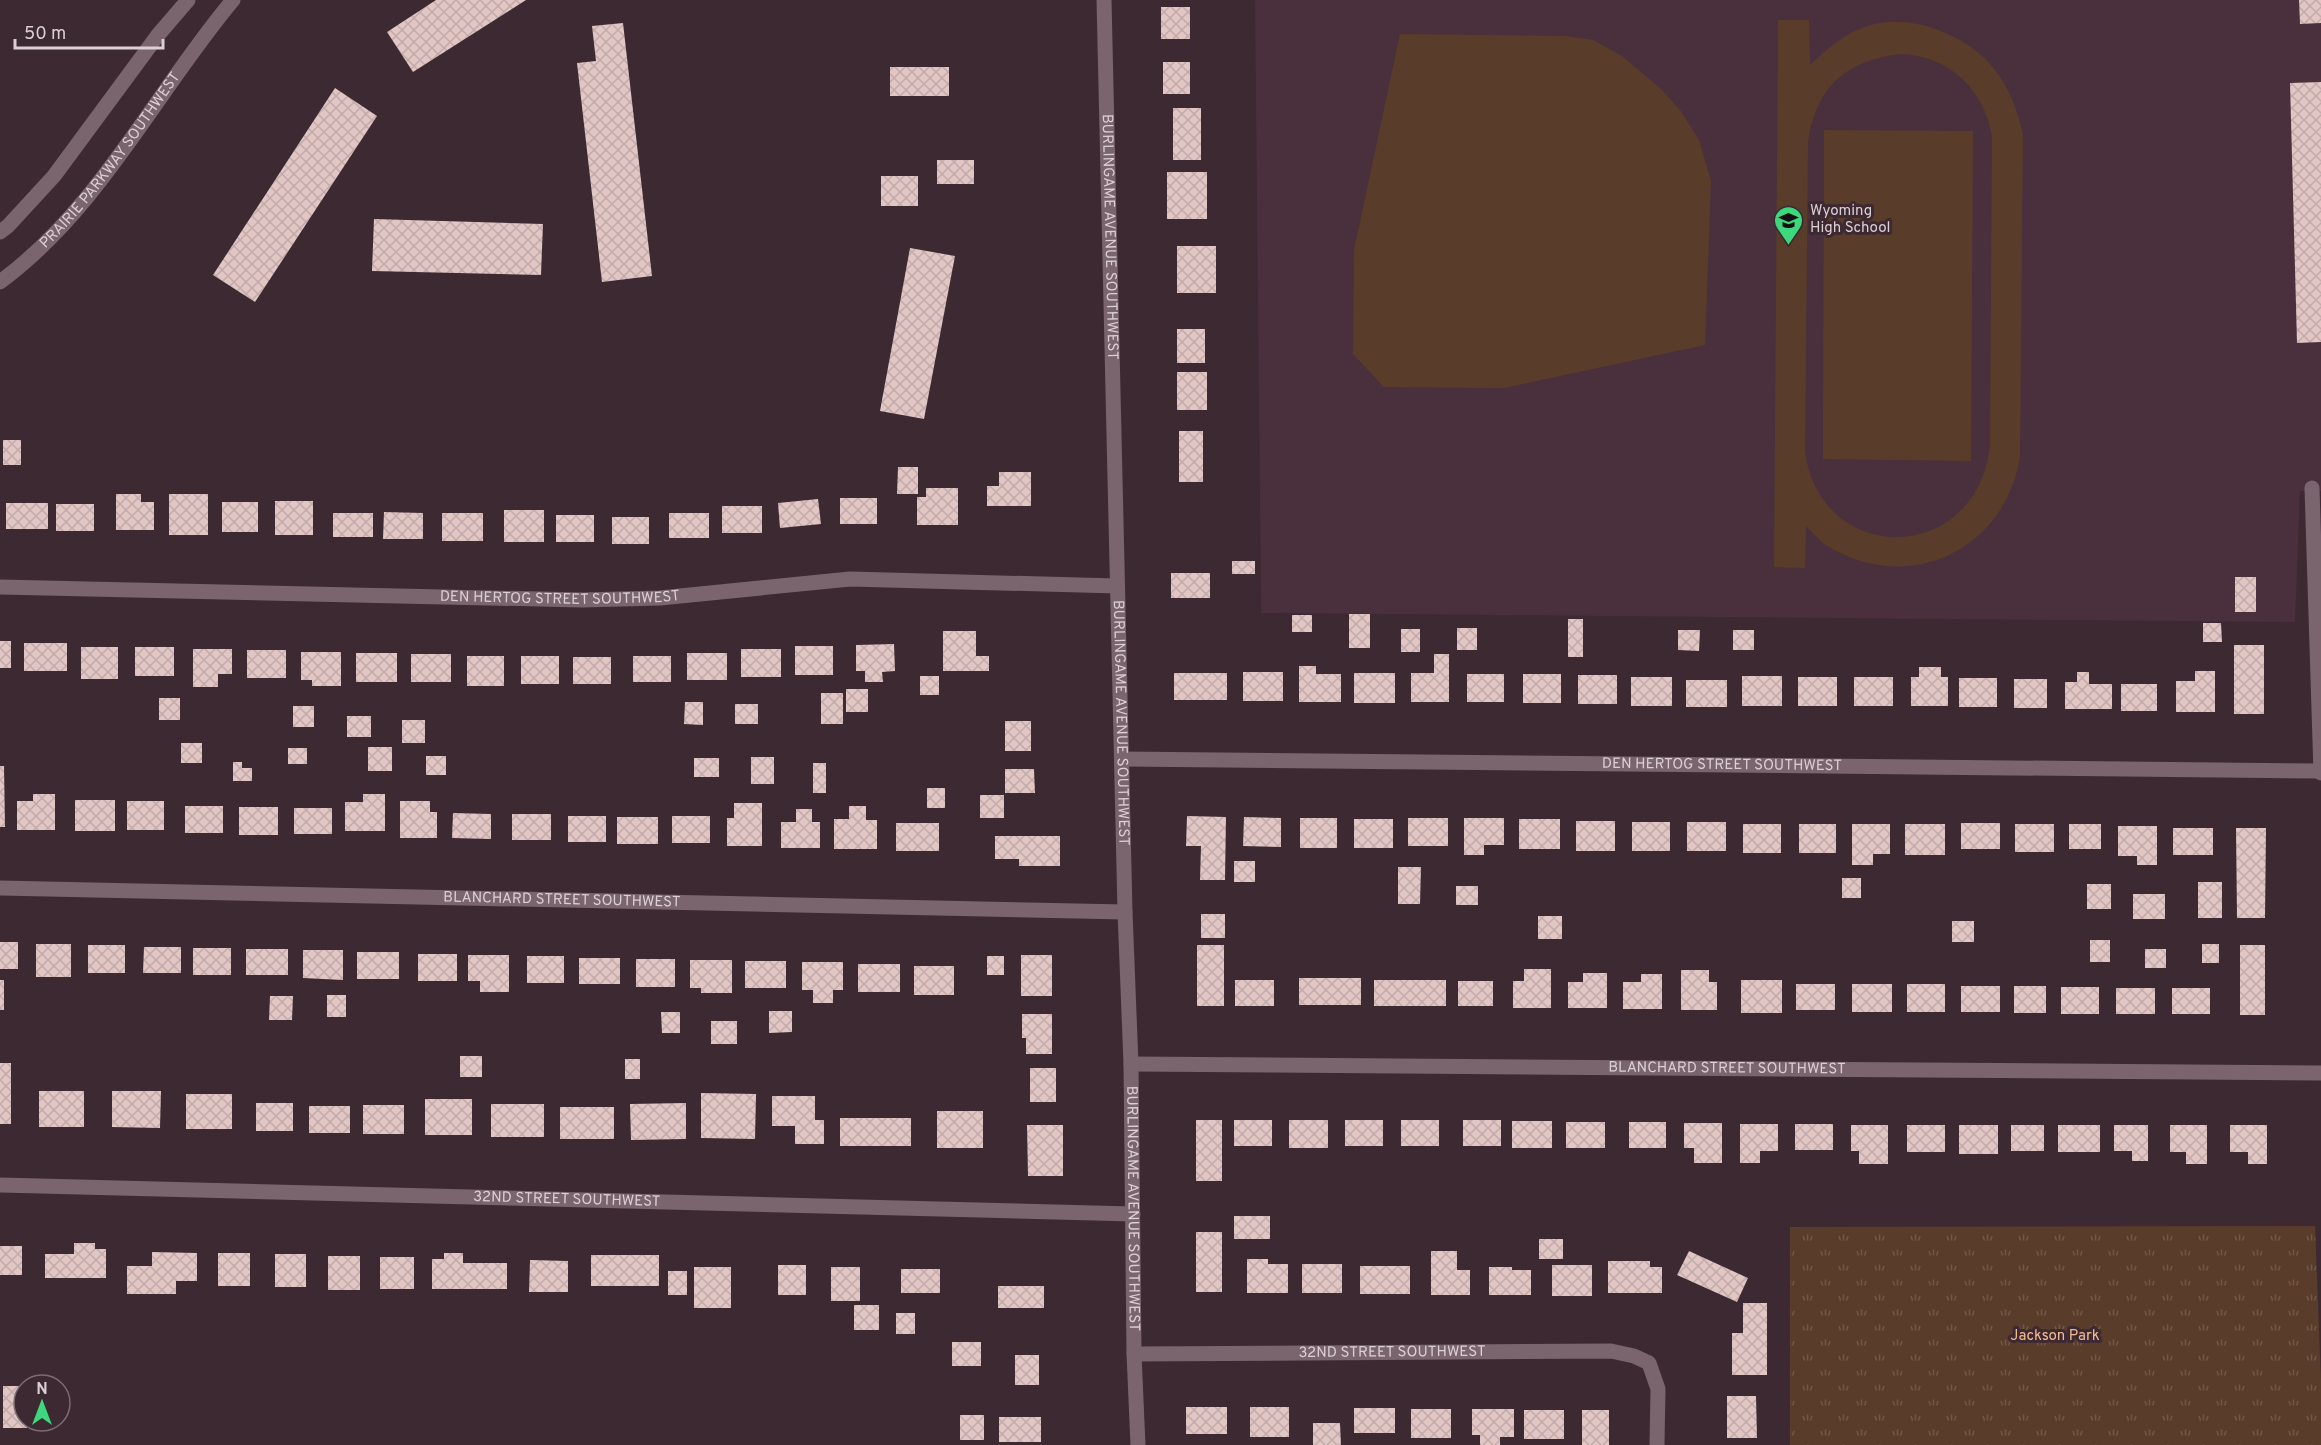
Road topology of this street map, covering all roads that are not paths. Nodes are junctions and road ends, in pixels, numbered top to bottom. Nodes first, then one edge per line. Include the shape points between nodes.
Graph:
1 (188, 0) edge
2 (233, 0) edge
3 (1104, 0) edge
4 (0, 232) edge
5 (0, 282) edge
6 (2312, 488) dead end
7 (1117, 586) junction
8 (0, 587) edge
9 (2319, 624) edge
10 (1122, 759) junction
11 (2321, 772) edge
12 (0, 888) edge
13 (1125, 912) junction
14 (1131, 1064) junction
15 (2321, 1073) edge
16 (0, 1185) edge
17 (1133, 1214) junction
18 (1134, 1354) junction
19 (1138, 1445) edge
20 (1657, 1445) edge

1 - 4 street via 54,176
2 - 5 street, PRAIRIE PARKWAY SOUTHWEST via 85,201 49,241
3 - 7 street, BURLINGAME AVENUE SOUTHWEST
6 - 9 street
7 - 8 street, DEN HERTOG STREET SOUTHWEST via 850,579 660,598 582,600
7 - 10 street, BURLINGAME AVENUE SOUTHWEST
9 - 11 street
10 - 11 street, DEN HERTOG STREET SOUTHWEST
10 - 13 street, BURLINGAME AVENUE SOUTHWEST
12 - 13 street, BLANCHARD STREET SOUTHWEST
13 - 14 street, BURLINGAME AVENUE SOUTHWEST
14 - 15 street, BLANCHARD STREET SOUTHWEST
14 - 17 street, BURLINGAME AVENUE SOUTHWEST
16 - 17 street, 32ND STREET SOUTHWEST
17 - 18 street, BURLINGAME AVENUE SOUTHWEST
18 - 19 street, BURLINGAME AVENUE SOUTHWEST
18 - 20 street, 32ND STREET SOUTHWEST via 1611,1351 1649,1362 1658,1389

